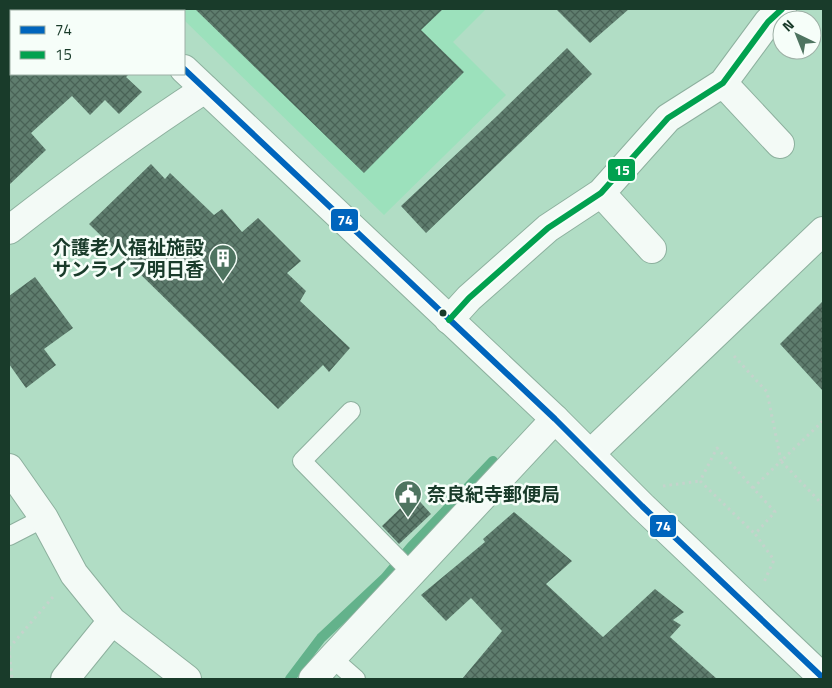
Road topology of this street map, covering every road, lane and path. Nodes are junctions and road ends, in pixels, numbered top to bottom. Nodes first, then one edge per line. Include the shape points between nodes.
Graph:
1 (782, 9) edge
2 (185, 70) edge
3 (723, 83) junction
4 (205, 89) junction
5 (780, 144) dead end
6 (601, 193) junction
7 (9, 230) edge
8 (823, 231) edge
9 (652, 249) dead end
10 (449, 320) junction
11 (715, 336) junction
12 (351, 412) dead end
13 (555, 419) junction
14 (823, 421) edge
15 (590, 454) junction
16 (781, 460) junction
17 (9, 468) edge
18 (753, 488) junction
19 (823, 505) edge
20 (44, 518) junction
21 (755, 534) junction
22 (9, 536) edge
23 (411, 572) junction
24 (74, 574) junction
25 (750, 609) junction
26 (112, 621) junction
27 (9, 648) edge
28 (332, 658) junction
29 (823, 678) edge
30 (12, 679) edge
31 (65, 679) edge
32 (187, 679) edge
33 (313, 679) edge
34 (356, 679) edge

1 - 3 main road via 768,22
2 - 4 main road
3 - 5 main road
3 - 6 main road via 668,118
4 - 7 main road
4 - 10 main road
6 - 9 main road
6 - 10 main road via 548,228 469,298
8 - 11 main road
10 - 13 main road
11 - 15 main road
11 - 16 path via 767,392
12 - 23 lane via 302,461
13 - 15 main road
13 - 23 main road
14 - 16 path
15 - 25 main road
16 - 18 path
16 - 19 path
17 - 20 main road
18 - 21 path via 775,512
18 - 21 path via 717,448 700,481
20 - 22 lane
20 - 24 main road
21 - 25 path via 774,560
23 - 28 main road
24 - 26 main road
24 - 27 path
25 - 29 main road
26 - 31 main road
26 - 32 main road
27 - 30 path
28 - 33 main road
28 - 34 lane

